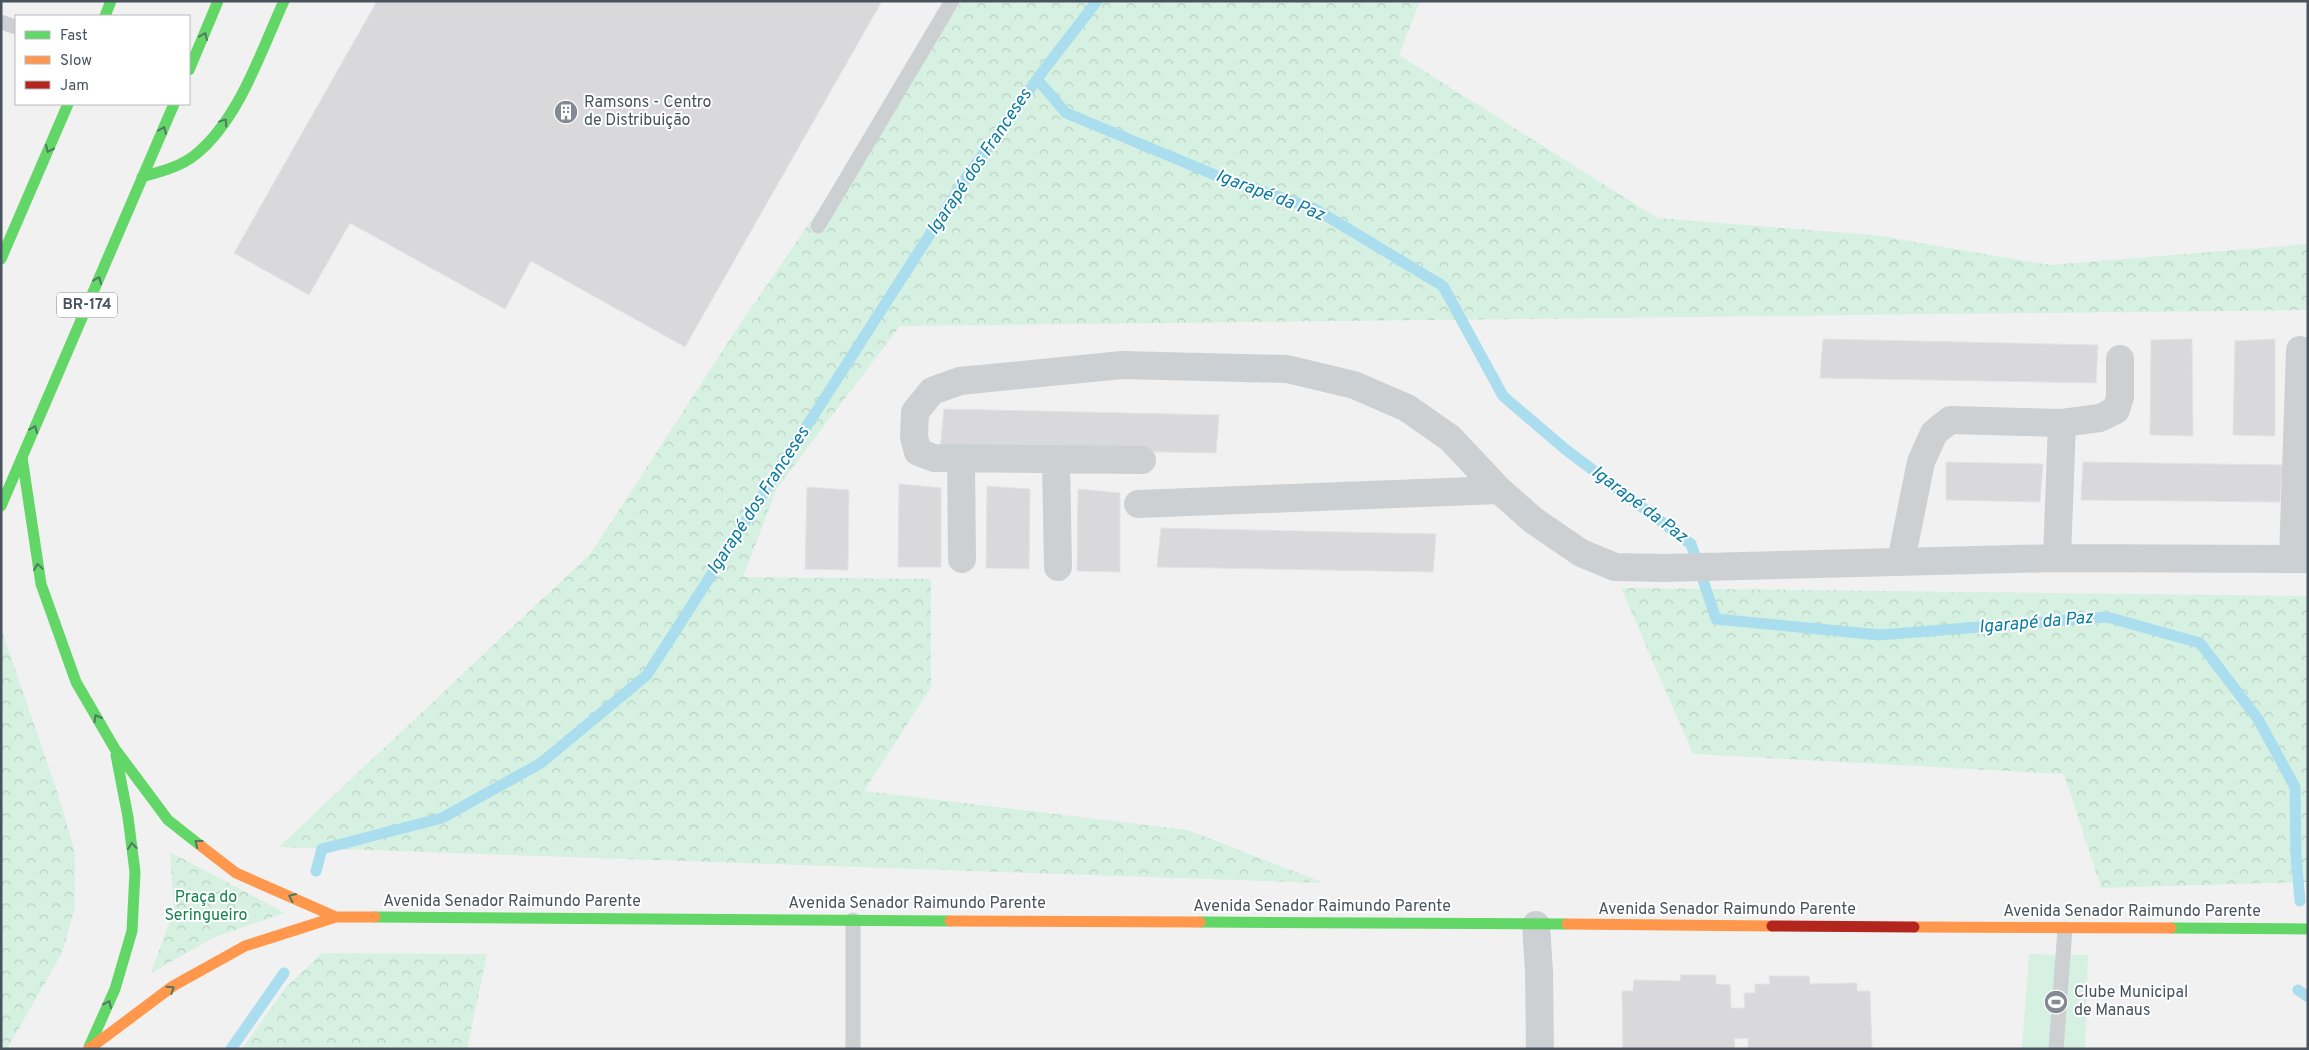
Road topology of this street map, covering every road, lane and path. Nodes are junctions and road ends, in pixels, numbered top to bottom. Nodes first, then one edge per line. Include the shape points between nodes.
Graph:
1 (111, 1) edge
2 (218, 1) edge
3 (284, 1) edge
4 (952, 1) edge
5 (105, 15) edge
6 (1, 22) edge
7 (15, 28) edge
8 (190, 68) edge
9 (68, 105) edge
10 (174, 105) edge
11 (142, 177) junction
12 (818, 226) dead end
13 (1, 258) edge
14 (2300, 350) dead end
15 (2120, 359) dead end
16 (2062, 423) junction
17 (22, 457) junction
18 (961, 458) junction
19 (1056, 459) junction
20 (1142, 460) dead end
21 (1499, 490) junction
22 (1138, 504) dead end
23 (1, 506) edge
24 (2057, 558) junction
25 (962, 559) dead end
26 (2300, 559) edge
27 (1901, 561) junction
28 (1058, 567) dead end
29 (115, 749) junction
30 (336, 917) junction
31 (854, 920) junction
32 (1536, 925) junction
33 (2065, 929) junction
34 (2308, 929) edge
35 (89, 1049) edge
36 (853, 1049) edge
37 (1540, 1049) edge
38 (2056, 1049) edge

1 - 5 main road
8 -> 2 main road
11 -> 3 main road via 171,169 195,156 215,136 233,109
4 - 12 lane
6 - 7 lane
9 -> 13 main road
11 -> 10 main road, BR-174
17 -> 11 main road, BR-174
14 - 26 street
15 - 16 street via 2120,397 2116,410 2100,418
16 - 24 street
16 - 27 street via 1950,420 1934,433 1921,462
17 - 23 main road, BR-174
29 -> 17 main road, Avenida Senador Raimundo Parente via 76,682 41,584
18 - 19 street
18 - 21 street via 934,458 918,452 914,437 915,412 932,391 960,381 1122,365 1287,369 1354,385 1407,408 1450,438
18 - 25 street
19 - 20 street
19 - 28 street
21 - 22 street
21 - 27 street via 1533,520 1581,553 1615,567
24 - 26 street
24 - 27 street
30 -> 29 main road, Avenida Senador Raimundo Parente via 236,873 168,820
35 -> 29 main road via 115,989 132,931 135,872
30 - 31 main road, Avenida Senador Raimundo Parente
35 -> 30 main road, Avenida Senador Raimundo Parente via 173,986 245,946
31 - 32 main road, Avenida Senador Raimundo Parente
31 - 36 lane
32 - 33 main road, Avenida Senador Raimundo Parente
32 - 37 street
33 - 34 main road, Avenida Senador Raimundo Parente
33 - 38 lane

